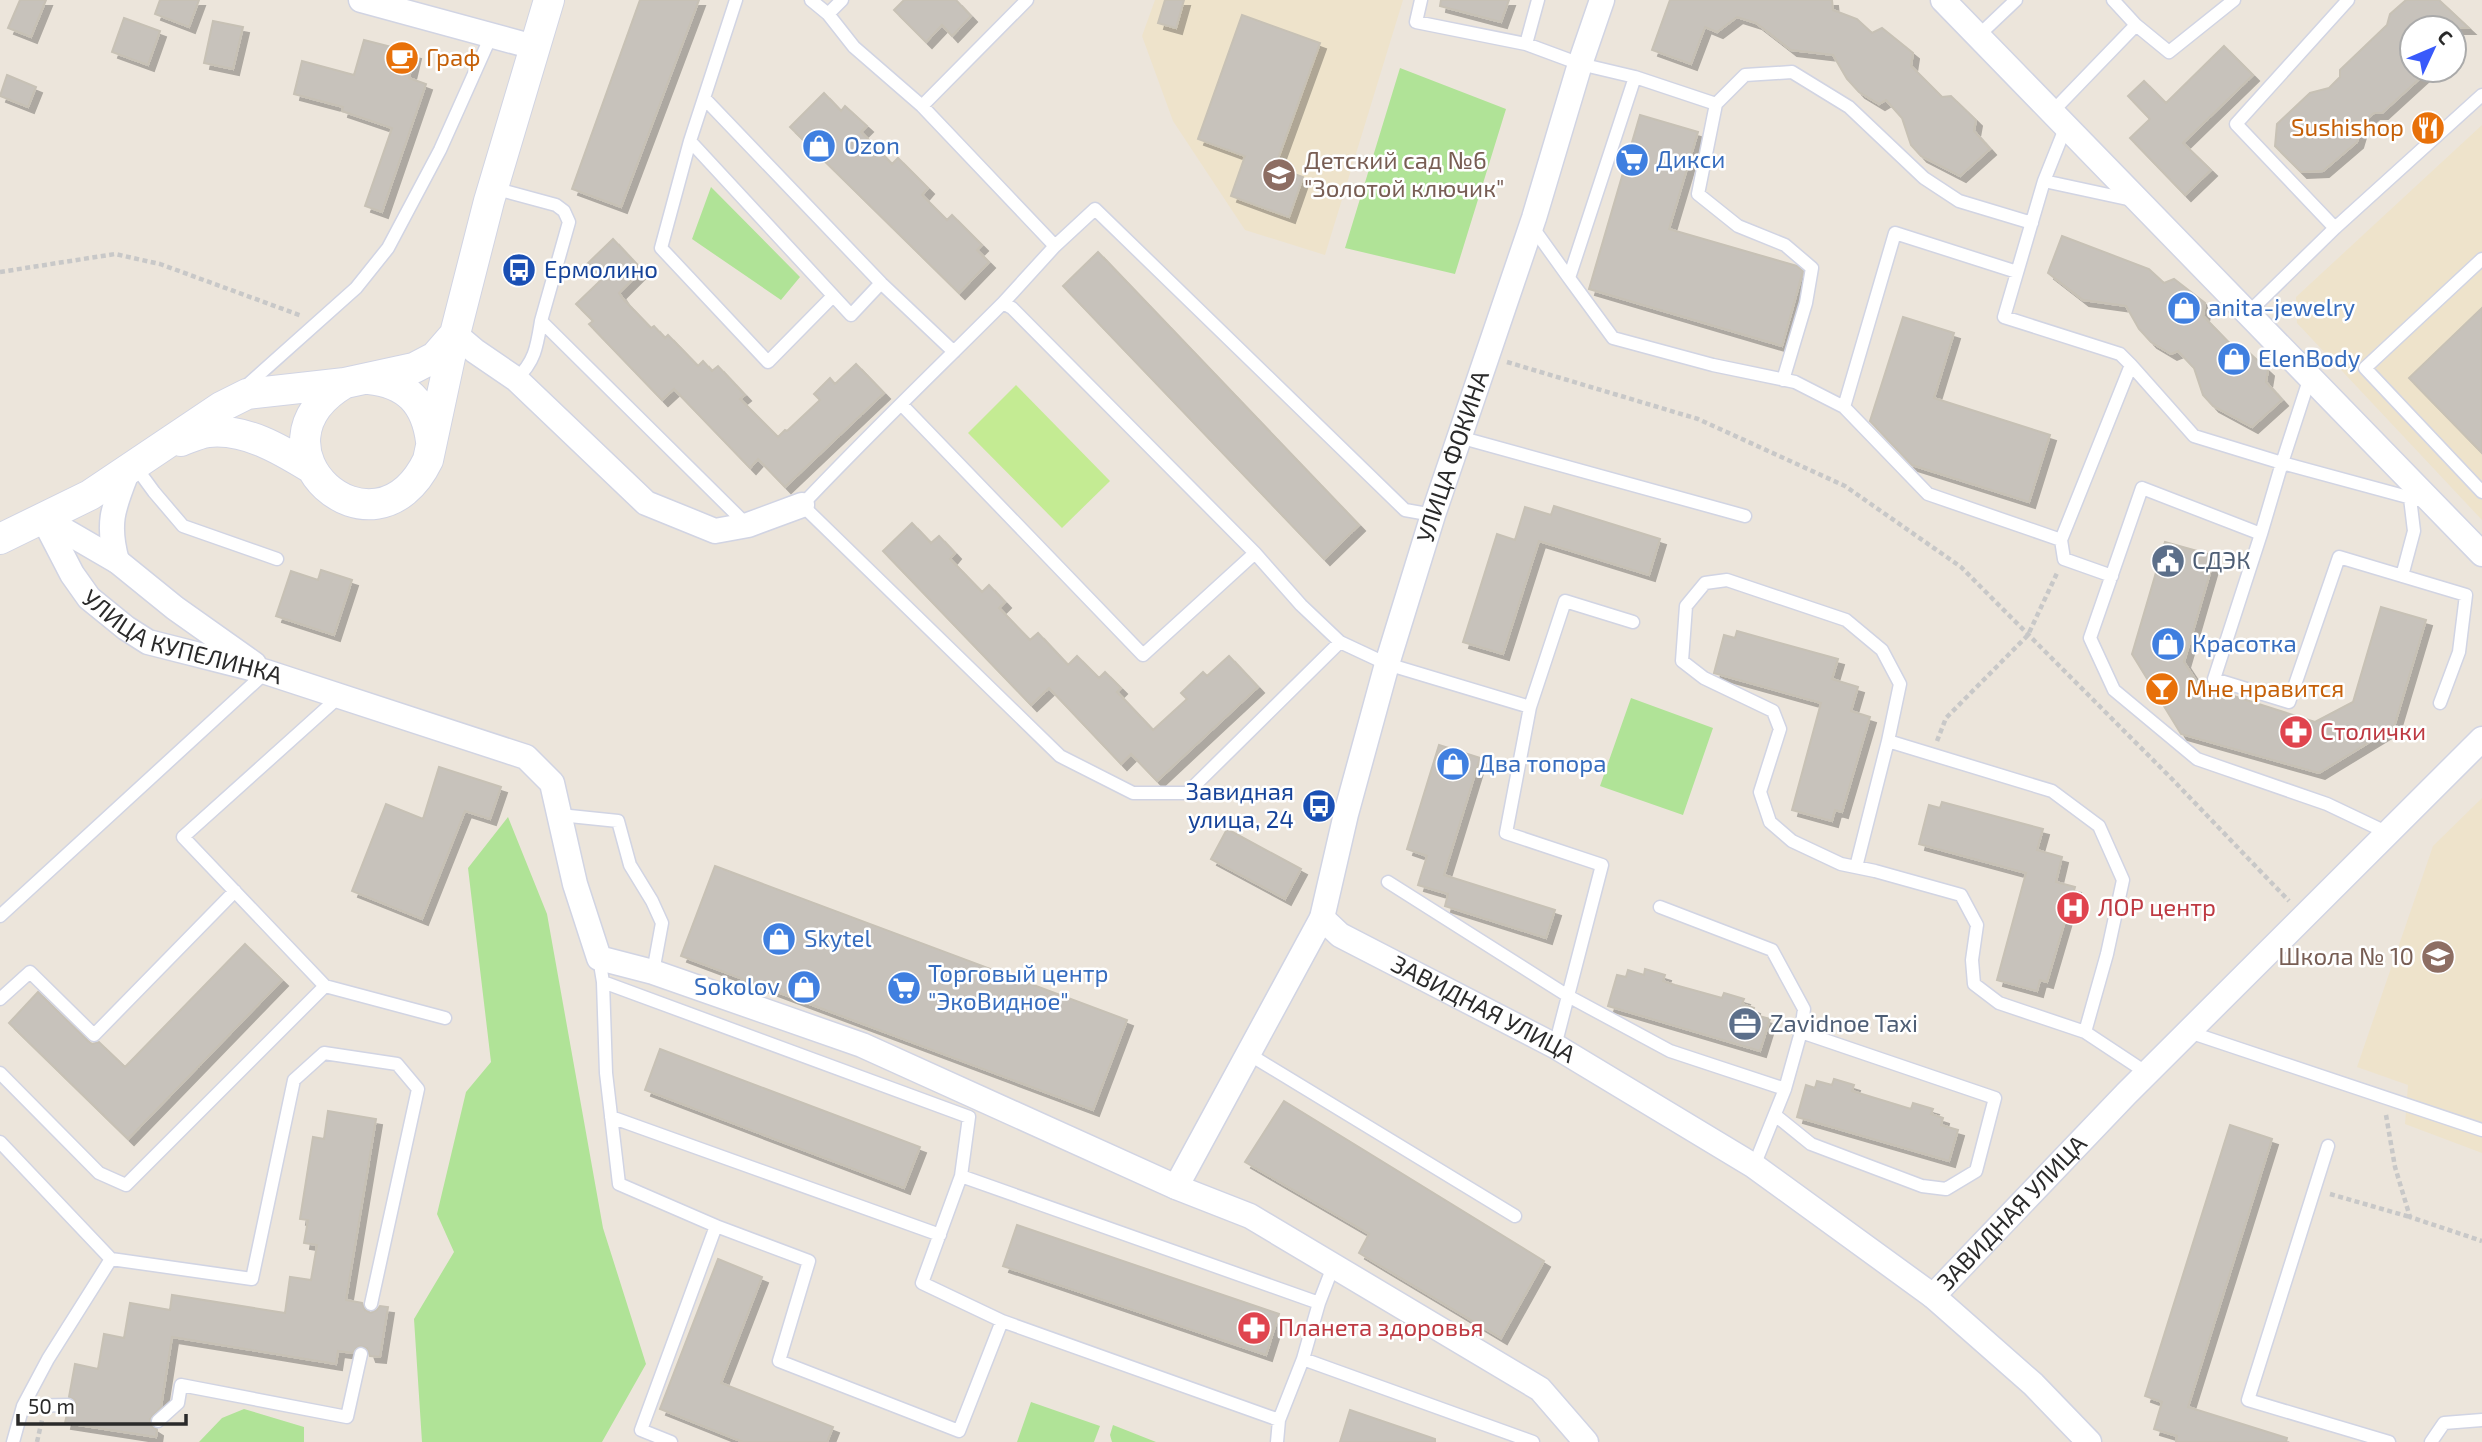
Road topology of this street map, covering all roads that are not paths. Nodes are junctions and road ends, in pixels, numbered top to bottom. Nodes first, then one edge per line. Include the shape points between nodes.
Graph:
1 (361, 0) edge
2 (549, 0) edge
3 (736, 0) edge
4 (811, 0) edge
5 (842, 0) edge
6 (1027, 0) edge
7 (1421, 0) edge
8 (1538, 0) edge
9 (1602, 0) edge
10 (1943, 0) edge
11 (2016, 0) edge
12 (2113, 0) edge
13 (2234, 0) edge
14 (2348, 0) edge
15 (828, 14) junction
16 (2136, 25) junction
17 (491, 36) junction
18 (1978, 36) junction
19 (1526, 44) junction
20 (534, 47) junction
21 (1580, 64) junction
22 (1635, 77) junction
23 (2482, 95) edge
24 (704, 98) junction
25 (1716, 104) junction
26 (922, 106) junction
27 (2059, 119) junction
28 (690, 141) junction
29 (2044, 181) junction
30 (493, 187) junction
31 (2140, 202) junction
32 (2032, 223) junction
33 (1531, 225) junction
34 (2335, 229) junction
35 (1055, 246) junction
36 (2482, 259) edge
37 (2017, 272) junction
38 (1569, 278) junction
39 (881, 283) junction
40 (833, 296) junction
41 (1003, 303) junction
42 (2248, 313) junction
43 (541, 321) junction
44 (455, 334) junction
45 (954, 352) junction
46 (2131, 365) junction
47 (2311, 377) junction
48 (516, 379) junction
49 (1783, 380) junction
50 (355, 381) junction
51 (902, 404) junction
52 (221, 407) junction
53 (1844, 407) junction
54 (1459, 437) junction
55 (431, 441) junction
56 (167, 445) junction
57 (2282, 463) junction
58 (132, 468) junction
59 (311, 468) junction
60 (2482, 492) edge
61 (2422, 501) junction
62 (802, 505) junction
63 (1433, 515) junction
64 (1745, 516) dead end
65 (43, 518) junction
66 (748, 525) junction
67 (2260, 534) junction
68 (0, 539) edge
69 (2061, 540) junction
70 (1255, 553) junction
71 (2482, 554) edge
72 (277, 559) dead end
73 (117, 561) junction
74 (2112, 576) junction
75 (2402, 576) junction
76 (1633, 622) dead end
77 (1340, 642) junction
78 (1387, 664) junction
79 (266, 672) junction
80 (341, 696) junction
81 (2440, 703) dead end
82 (1530, 707) junction
83 (2482, 739) edge
84 (1888, 741) junction
85 (559, 815) junction
86 (2388, 833) junction
87 (1856, 867) junction
88 (1388, 882) dead end
89 (236, 891) junction
90 (1660, 908) dead end
91 (0, 916) edge
92 (1322, 918) junction
93 (601, 970) junction
94 (653, 972) junction
95 (325, 986) junction
96 (1568, 996) junction
97 (0, 999) edge
98 (445, 1018) dead end
99 (1801, 1031) junction
100 (2085, 1032) junction
101 (2189, 1032) junction
102 (1555, 1046) junction
103 (1247, 1053) junction
104 (0, 1073) edge
105 (2147, 1073) junction
106 (1785, 1089) junction
107 (1775, 1115) junction
108 (611, 1117) junction
109 (2482, 1130) edge
110 (0, 1142) edge
111 (2328, 1146) dead end
112 (1754, 1166) junction
113 (961, 1176) junction
114 (1176, 1187) junction
115 (1515, 1216) dead end
116 (716, 1226) junction
117 (940, 1235) junction
118 (111, 1259) junction
119 (1334, 1264) junction
120 (1933, 1296) junction
121 (1319, 1303) junction
122 (371, 1304) dead end
123 (1002, 1321) junction
124 (360, 1354) dead end
125 (1303, 1359) junction
126 (68, 1405) dead end
127 (23, 1406) junction
128 (1279, 1420) junction
129 (2482, 1420) edge
130 (158, 1421) dead end
131 (637, 1436) edge
132 (957, 1436) edge
133 (13, 1442) edge
134 (671, 1442) edge
135 (1277, 1442) edge
136 (1533, 1442) edge
137 (1586, 1442) edge
138 (2090, 1442) edge
139 (2389, 1442) edge
140 (2431, 1442) edge

1 - 17 street
2 - 20 street
3 - 24 lane
4 - 15 lane
5 - 15 lane
6 - 26 lane
7 - 19 lane via 1416,22
8 - 19 lane
9 - 21 street, УЛИЦА ФОКИНА
10 - 18 street
11 - 18 lane
12 - 16 lane
13 - 16 lane via 2169,52
14 - 34 lane via 2236,124
15 - 26 lane via 854,47
16 - 27 lane
17 - 20 street
17 - 52 lane via 440,150 388,248 356,288
18 - 27 street
19 - 21 lane
20 - 30 street
21 - 22 lane
21 - 33 street, УЛИЦА ФОКИНА
22 - 25 lane
22 - 38 lane
23 - 34 lane
24 - 28 lane
24 - 39 lane
25 - 32 lane via 1745,75 1792,72 1849,107 1924,178 1959,201
25 - 49 lane via 1698,194 1738,226 1785,246 1812,268
26 - 35 lane
27 - 29 lane
27 - 31 street
28 - 40 lane
28 - 40 lane via 661,248 768,362
29 - 31 lane
29 - 32 lane
30 - 43 lane via 556,205 569,222
30 - 44 street
31 - 42 street
32 - 37 lane
33 - 38 lane
33 - 54 street, УЛИЦА ФОКИНА
34 - 42 lane
35 - 41 lane
35 - 63 lane via 1095,209 1405,510
36 - 60 lane via 2365,369
37 - 46 lane via 2004,317 2120,354
37 - 53 lane via 1895,233
38 - 49 lane via 1613,338
39 - 40 lane via 851,315
39 - 45 lane
41 - 45 lane
41 - 70 lane
42 - 47 street
43 - 48 lane via 529,368
43 - 66 lane
44 - 48 street
44 - 50 street via 435,357 414,368
44 - 55 street
45 - 51 lane
46 - 57 lane via 2194,436
46 - 69 lane
47 - 57 lane
47 - 61 street
48 - 66 street via 646,503 715,531
49 - 53 lane
50 - 52 street via 247,394
50 - 55 street via 386,381 404,390 419,404
50 - 59 street via 327,393 309,419 305,434
51 - 62 lane
51 - 70 lane via 1143,655
52 - 56 street
53 - 69 lane via 1928,494
54 - 63 street, УЛИЦА ФОКИНА
54 - 64 lane
55 - 59 street via 420,477 391,500 354,503 336,496
56 - 58 street
56 - 59 street via 208,432 241,435 277,447
57 - 61 lane
57 - 67 lane
58 - 65 street
58 - 72 lane via 183,526
58 - 73 street via 113,509 111,537
61 - 71 street
61 - 75 lane
62 - 66 street
62 - 77 lane via 1060,756 1133,793 1187,793
63 - 78 street, УЛИЦА ФОКИНА
65 - 68 street
65 - 73 street, УЛИЦА КУПЕЛИНКА
65 - 79 street, УЛИЦА КУПЕЛИНКА via 89,598 126,628 148,642
67 - 74 lane via 2142,488
67 - 75 lane via 2214,679 2289,702 2339,557
69 - 74 lane via 2064,559
70 - 77 lane
73 - 79 street, УЛИЦА КУПЕЛИНКА
74 - 86 lane via 2090,638 2114,690 2197,760 2327,804
75 - 81 lane via 2466,595 2459,652
76 - 82 lane via 1565,601
77 - 78 lane
78 - 82 lane
78 - 92 street, УЛИЦА ФОКИНА
79 - 80 street
79 - 91 lane
80 - 85 street via 526,757 552,783
80 - 89 lane via 183,837
82 - 96 lane via 1506,833 1602,865
83 - 86 street, ЗАВИДНАЯ УЛИЦА
84 - 87 lane
84 - 87 lane via 1900,684 1882,650 1846,620 1727,580 1705,583 1686,606 1682,661 1704,678 1773,711 1780,729 1760,792 1770,822 1792,841
84 - 100 lane via 2052,791 2099,826 2123,880
85 - 93 street
85 - 94 lane via 618,821 630,865 662,923
86 - 101 street, ЗАВИДНАЯ УЛИЦА
87 - 100 lane via 1961,895 1977,925 1974,984 1999,1003
88 - 96 lane
89 - 95 lane
89 - 97 lane via 94,1035 30,972
90 - 99 lane via 1772,950 1804,1009
92 - 102 street, ЗАВИДНАЯ УЛИЦА via 1340,935
92 - 103 street, УЛИЦА ФОКИНА
93 - 94 street
93 - 108 lane
93 - 113 lane via 970,1117
94 - 114 street via 862,1045
95 - 98 lane
95 - 104 lane via 126,1185 99,1173
96 - 102 lane
96 - 106 lane via 1670,1051
99 - 106 lane
99 - 107 lane via 1995,1098 1976,1171 1946,1189 1923,1186 1811,1144
100 - 105 lane
101 - 105 street, ЗАВИДНАЯ УЛИЦА
101 - 109 lane
102 - 112 street, ЗАВИДНАЯ УЛИЦА
103 - 114 street, УЛИЦА ФОКИНА
103 - 115 lane
105 - 120 street, ЗАВИДНАЯ УЛИЦА
106 - 107 lane
107 - 112 lane
108 - 116 lane via 619,1184
108 - 117 lane
110 - 118 lane
111 - 139 lane via 2248,1400
112 - 120 street, ЗАВИДНАЯ УЛИЦА
113 - 117 lane
113 - 121 lane
114 - 119 street via 1251,1216
116 - 131 lane
116 - 132 lane via 809,1261 779,1361
117 - 123 lane via 922,1283
118 - 122 lane via 252,1279 295,1080 324,1053 397,1063 418,1089
118 - 127 lane
119 - 121 lane
119 - 137 street via 1540,1389
120 - 138 street via 2033,1384
121 - 125 lane
123 - 128 lane
123 - 132 lane
124 - 130 lane via 347,1417 181,1385 178,1403
125 - 128 lane
125 - 136 lane
126 - 127 lane
127 - 133 lane
128 - 135 lane
129 - 140 lane via 2444,1423
131 - 134 lane

